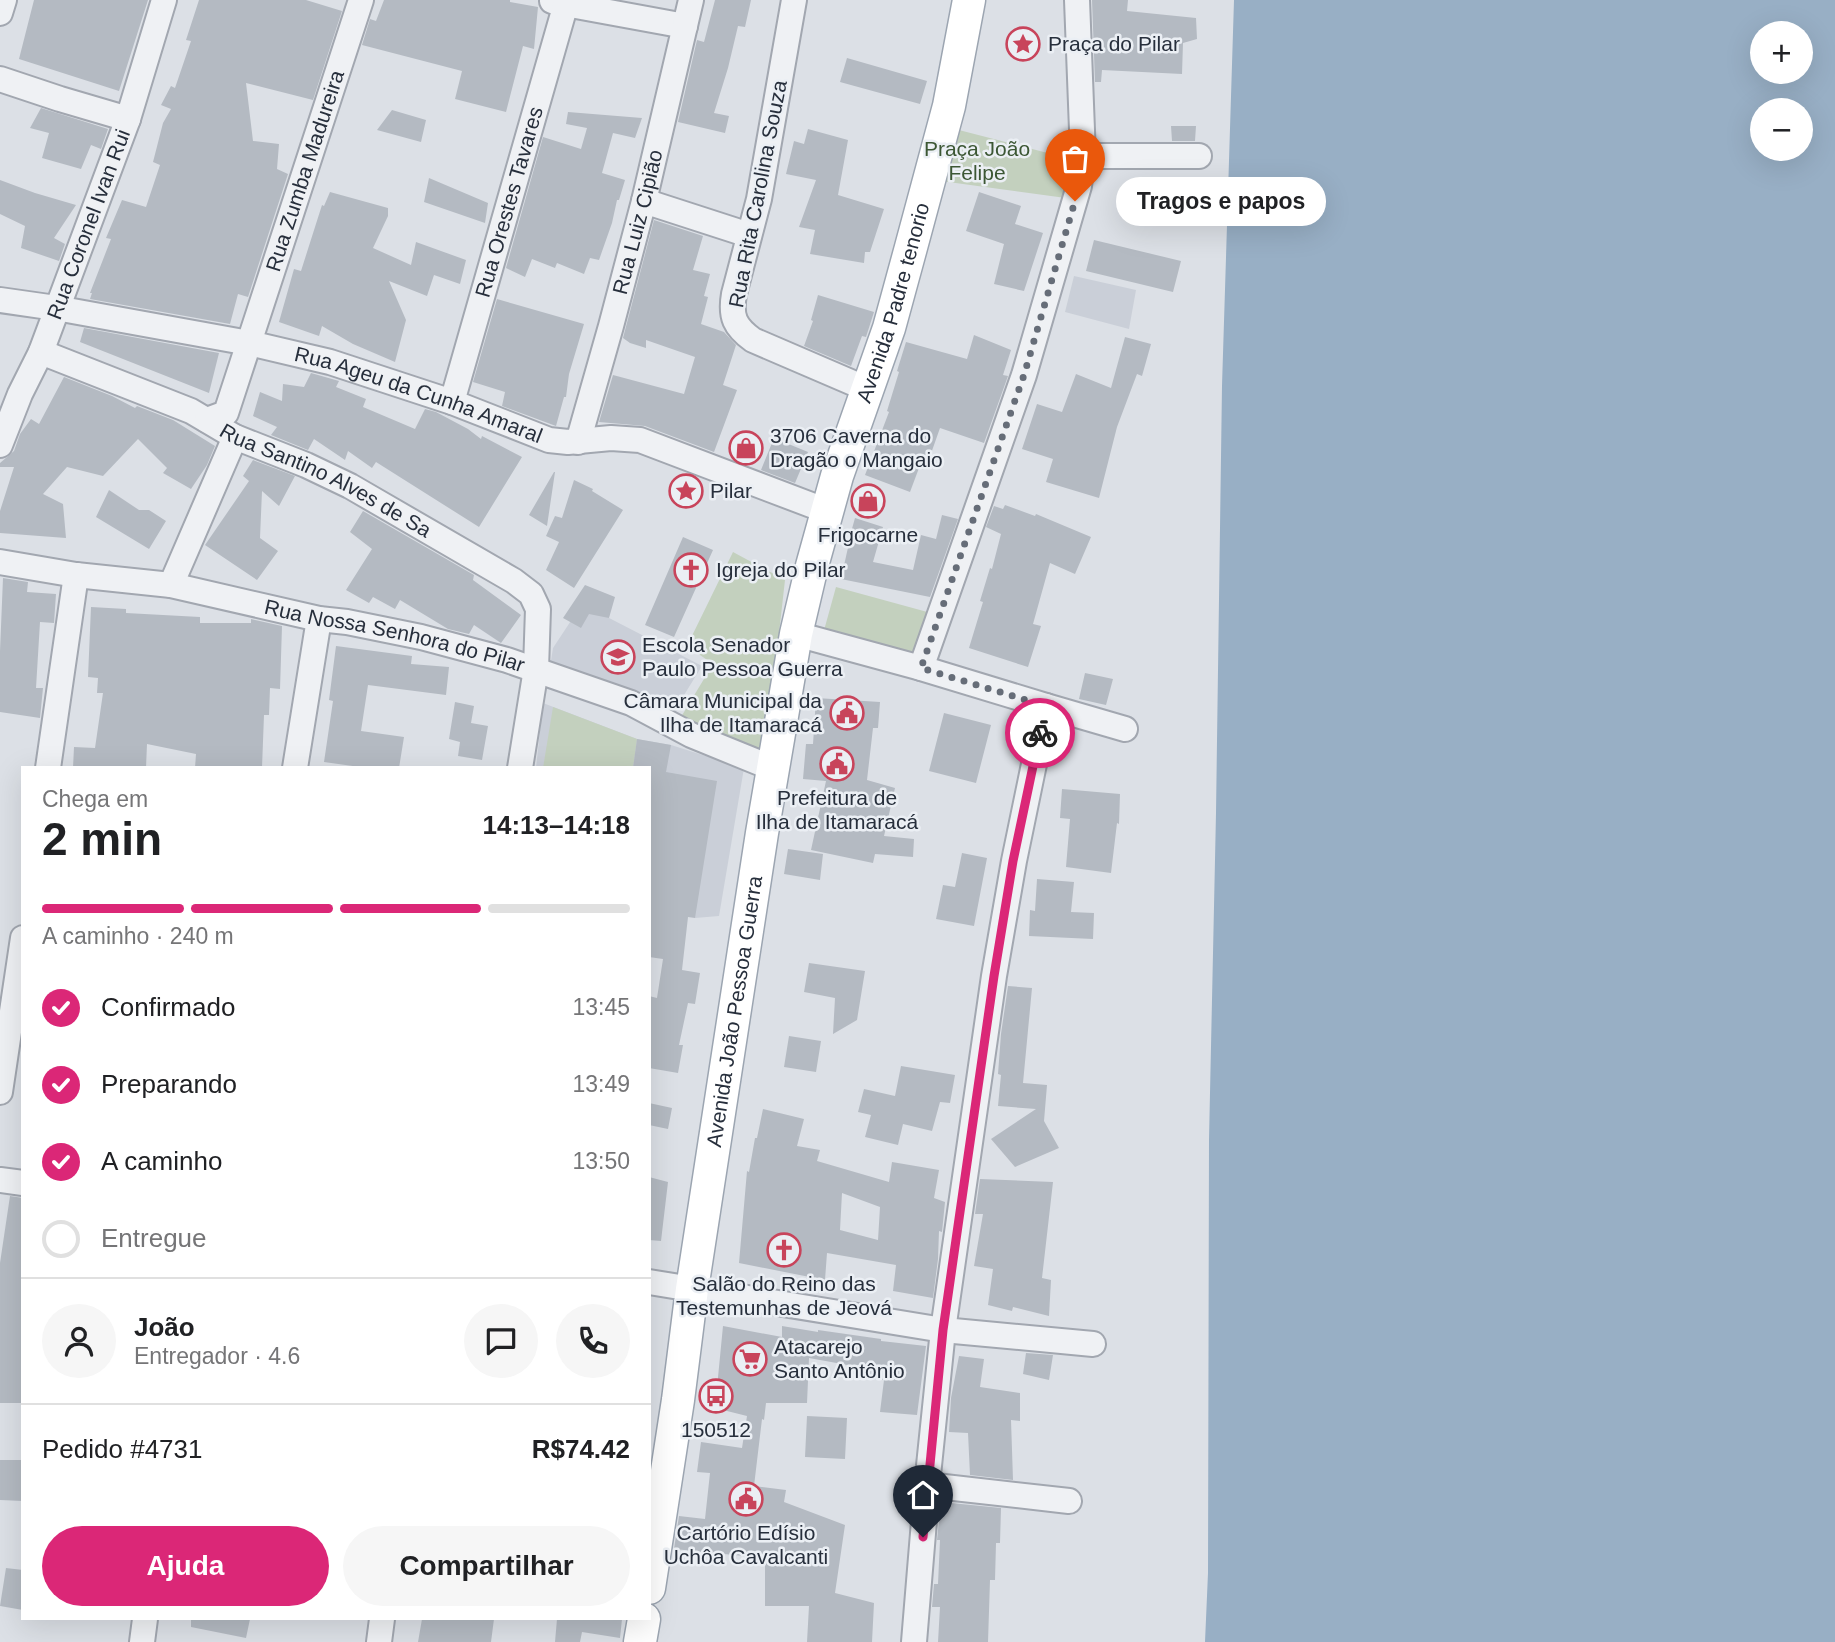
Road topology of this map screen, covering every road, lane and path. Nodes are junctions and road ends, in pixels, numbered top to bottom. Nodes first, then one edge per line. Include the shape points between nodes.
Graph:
1 (4, 0) edge
2 (164, 0) edge
3 (361, 0) edge
4 (691, 0) edge
5 (794, 0) edge
6 (969, 0) edge
7 (1077, 0) edge
8 (561, 2) edge
9 (0, 13) edge
10 (685, 26) junction
11 (0, 79) edge
12 (128, 119) junction
13 (1083, 156) junction
14 (1199, 156) dead end
15 (644, 201) junction
16 (749, 235) junction
17 (0, 300) edge
18 (56, 308) junction
19 (250, 343) junction
20 (41, 352) junction
21 (867, 389) junction
22 (452, 402) junction
23 (207, 420) junction
24 (235, 437) junction
25 (850, 440) joint
26 (578, 442) junction
27 (0, 445) edge
28 (827, 511) junction
29 (0, 562) edge
30 (76, 575) junction
31 (171, 585) junction
32 (319, 619) junction
33 (796, 634) junction
34 (921, 668) junction
35 (536, 669) junction
36 (1046, 706) junction
37 (1125, 729) dead end
38 (48, 766) edge
39 (295, 766) edge
40 (520, 766) edge
41 (772, 768) junction
42 (21, 951) edge
43 (0, 1092) edge
44 (0, 1180) edge
45 (21, 1183) edge
46 (651, 1282) edge
47 (692, 1289) junction
48 (943, 1330) junction
49 (1093, 1343) dead end
50 (927, 1485) junction
51 (1069, 1501) dead end
52 (651, 1575) edge
53 (145, 1620) edge
54 (382, 1620) edge
55 (644, 1620) edge
56 (142, 1642) edge
57 (379, 1642) edge
58 (640, 1642) edge
59 (915, 1642) edge

1 - 9 street
2 - 12 street, Rua Coronel Ivan Rui
3 - 19 street, Rua Zumba Madureira
4 - 10 street, Rua Luiz Cipião
5 - 16 street, Rua Rita Carolina Souza
6 - 21 main road, Avenida Padre tenorio via 949,106 889,328
7 - 13 street
8 - 10 street
8 - 22 street, Rua Orestes Tavares
10 - 15 street, Rua Luiz Cipião
11 - 12 street
12 - 18 street, Rua Coronel Ivan Rui
13 - 14 street
13 - 34 street via 1079,186 1024,375
15 - 16 street
15 - 26 street, Rua Luiz Cipião
16 - 21 street, Rua Rita Carolina Souza via 732,306 741,331
17 - 18 street, Rua Ageu da Cunha Amaral
18 - 19 street, Rua Ageu da Cunha Amaral
18 - 20 street, Rua Coronel Ivan Rui
19 - 22 street, Rua Ageu da Cunha Amaral via 330,362
19 - 23 street, Rua Zumba Madureira via 226,413
20 - 23 street, Rua Santino Alves de Sa
20 - 27 street, Rua Coronel Ivan Rui
21 - 25 main road, Avenida Padre tenorio
22 - 26 street, Rua Ageu da Cunha Amaral via 549,440
23 - 24 street, Rua Santino Alves de Sa
24 - 31 street
24 - 35 street, Rua Santino Alves de Sa via 350,486 531,594 538,609
25 - 28 main road, Avenida João Pessoa Guerra
26 - 28 street, Rua Ageu da Cunha Amaral via 640,440
28 - 33 main road, Avenida João Pessoa Guerra
29 - 30 street, Rua Nossa Senhora do Pilar
30 - 31 street, Rua Nossa Senhora do Pilar
30 - 38 street
31 - 32 street, Rua Nossa Senhora do Pilar
32 - 35 street, Rua Nossa Senhora do Pilar via 421,637
32 - 39 street
33 - 34 street
33 - 41 main road, Avenida João Pessoa Guerra
34 - 36 street
35 - 40 street, Rua Santino Alves de Sa
35 - 41 street, Rua Nossa Senhora do Pilar via 631,703
36 - 37 street
36 - 48 street via 994,976
41 - 47 main road, Avenida João Pessoa Guerra
42 - 43 street
44 - 45 street
46 - 47 street
47 - 48 street
47 - 52 main road, Avenida João Pessoa Guerra
48 - 49 street
48 - 50 street
50 - 51 street
50 - 59 street
53 - 56 street
54 - 57 street
55 - 58 main road

